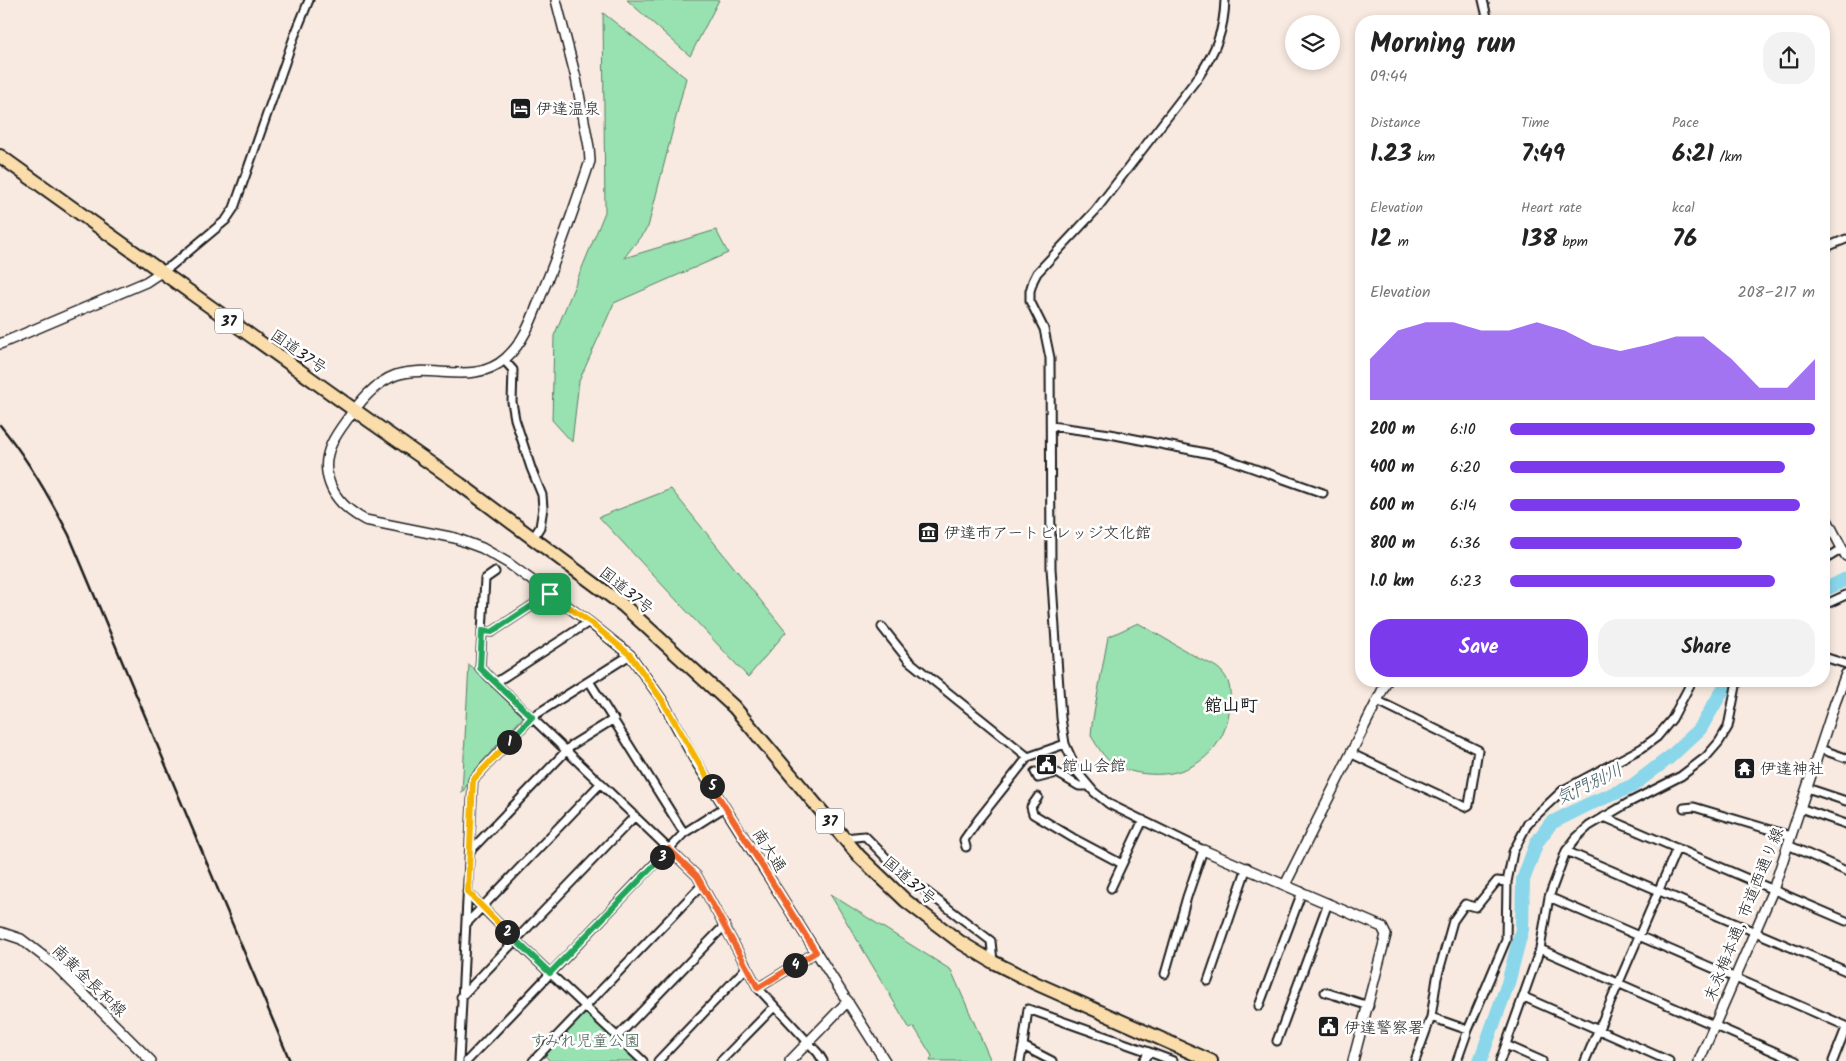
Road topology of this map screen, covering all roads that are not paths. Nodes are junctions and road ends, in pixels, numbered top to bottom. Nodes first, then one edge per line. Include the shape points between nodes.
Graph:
1 (310, 0) edge
2 (556, 0) edge
3 (1226, 0) edge
4 (1483, 0) edge
5 (1487, 15) edge
6 (0, 156) edge
7 (1846, 239) edge
8 (1830, 246) edge
9 (161, 272) junction
10 (0, 344) edge
11 (504, 360) junction
12 (354, 410) junction
13 (1051, 426) junction
14 (1323, 493) dead end
15 (1830, 526) edge
16 (533, 538) junction
17 (1844, 553) edge
18 (1830, 558) edge
19 (495, 572) dead end
20 (550, 594) junction
21 (1846, 596) edge
22 (1830, 603) edge
23 (590, 622) junction
24 (882, 627) dead end
25 (482, 631) junction
26 (630, 655) junction
27 (1830, 659) edge
28 (1846, 664) edge
29 (1846, 674) edge
30 (589, 681) junction
31 (495, 683) junction
32 (1384, 687) edge
33 (1689, 687) edge
34 (1736, 687) edge
35 (1843, 692) edge
36 (1378, 701) junction
37 (532, 717) junction
38 (614, 719) junction
39 (1066, 744) junction
40 (1820, 750) junction
41 (567, 751) junction
42 (1352, 754) junction
43 (1028, 757) junction
44 (1846, 758) edge
45 (1035, 772) dead end
46 (601, 783) junction
47 (1088, 786) junction
48 (1807, 788) junction
49 (1038, 796) dead end
50 (1846, 801) edge
51 (725, 807) junction
52 (1684, 808) dead end
53 (1800, 808) junction
54 (635, 816) junction
55 (1604, 817) junction
56 (1143, 820) junction
57 (1846, 824) edge
58 (684, 833) junction
59 (844, 838) junction
60 (1789, 841) junction
61 (966, 847) dead end
62 (1677, 848) junction
63 (669, 849) junction
64 (1203, 850) junction
65 (470, 851) junction
66 (1566, 851) junction
67 (1122, 864) junction
68 (1246, 867) junction
69 (1846, 871) edge
70 (1507, 882) junction
71 (702, 885) junction
72 (1285, 885) junction
73 (1111, 888) dead end
74 (1659, 890) junction
75 (1773, 890) junction
76 (468, 892) junction
77 (1302, 892) junction
78 (1549, 897) junction
79 (1328, 903) junction
80 (482, 908) junction
81 (1846, 921) edge
82 (466, 924) junction
83 (725, 925) junction
84 (0, 932) edge
85 (1755, 932) junction
86 (1639, 936) junction
87 (516, 941) junction
88 (1540, 949) junction
89 (816, 952) junction
90 (993, 962) junction
91 (747, 968) junction
92 (1846, 972) edge
93 (550, 973) junction
94 (1165, 974) dead end
95 (1735, 979) junction
96 (1208, 981) dead end
97 (1618, 984) junction
98 (758, 988) junction
99 (1325, 992) dead end
100 (461, 997) junction
101 (1524, 998) junction
102 (848, 1001) junction
103 (585, 1006) junction
104 (1260, 1006) dead end
105 (1369, 1006) junction
106 (774, 1007) junction
107 (1431, 1017) junction
108 (1715, 1026) junction
109 (1846, 1027) edge
110 (1468, 1030) junction
111 (1599, 1030) junction
112 (617, 1037) junction
113 (1277, 1041) dead end
114 (808, 1042) junction
115 (1506, 1045) junction
116 (1023, 1046) junction
117 (1148, 1052) junction
118 (152, 1061) edge
119 (458, 1061) edge
120 (467, 1061) edge
121 (532, 1061) edge
122 (643, 1061) edge
123 (658, 1061) edge
124 (721, 1061) edge
125 (790, 1061) edge
126 (823, 1061) edge
127 (885, 1061) edge
128 (1020, 1061) edge
129 (1052, 1061) edge
130 (1143, 1061) edge
131 (1173, 1061) edge
132 (1211, 1061) edge
133 (1353, 1061) edge
134 (1415, 1061) edge
135 (1457, 1061) edge
136 (1500, 1061) edge
137 (1542, 1061) edge
138 (1585, 1061) edge
139 (1669, 1061) edge
140 (1699, 1061) edge
141 (1796, 1061) edge
142 (1833, 1061) edge

1 - 9 street via 234,208 226,220
2 - 11 street via 576,78 590,161 558,255 526,331
3 - 13 street via 1219,40 1199,76 1095,212 1037,273 1033,282 1030,301 1044,329 1050,358
4 - 5 street
6 - 9 highway, 国道37号 / 37
7 - 8 street
9 - 10 street via 146,282
9 - 12 highway, 国道37号 / 37
11 - 12 street, 南大通 via 469,374 412,372 395,376 372,391
11 - 16 street via 513,370 515,419 542,495 540,527
12 - 16 highway, 国道37号 / 37
12 - 20 street, 南大通 via 328,450 328,480 340,503 365,520 454,538 482,548
13 - 14 street via 1216,455
13 - 39 street via 1051,568 1061,718
15 - 17 street
16 - 59 highway, 国道37号 / 37 via 624,606 734,707
17 - 18 street
19 - 25 street via 485,578
20 - 23 street, 南大通
20 - 25 street via 492,632
21 - 22 street
23 - 26 street, 南大通
23 - 31 street
24 - 43 street via 909,661 930,680
25 - 31 street via 480,668
26 - 30 street
26 - 51 street, 南大通 via 662,700
27 - 28 street
29 - 35 street, 末永梅本通, 市道西通り線
30 - 37 street
30 - 38 street
31 - 37 street
32 - 36 street
33 - 70 street via 1657,737 1563,790 1528,823 1513,852
34 - 55 street via 1728,727 1706,757 1681,776
35 - 40 street, 末永梅本通, 市道西通り線
36 - 42 street
36 - 42 street via 1478,750 1469,805 1465,807
37 - 41 street
37 - 65 street via 473,780
38 - 41 street
38 - 58 street
39 - 43 street
39 - 47 street via 1078,773
40 - 44 street
40 - 48 street, 末永梅本通, 市道西通り線
41 - 46 street
41 - 65 street
42 - 72 street
43 - 61 street via 964,840
45 - 47 street via 1038,778 1057,773 1079,786
46 - 54 street
46 - 80 street
47 - 56 street via 1109,804
48 - 50 street
48 - 53 street, 末永梅本通, 市道西通り線
49 - 67 street via 1031,807 1033,814
51 - 58 street
51 - 89 street, 南大通
52 - 60 street via 1694,807
53 - 57 street
53 - 60 street, 末永梅本通, 市道西通り線
54 - 63 street
54 - 87 street
55 - 62 street
55 - 66 street via 1589,826
56 - 64 street
56 - 67 street
58 - 63 street
59 - 90 highway, 国道37号 / 37 via 906,901 960,942
59 - 90 street via 866,836 898,870 991,941
60 - 69 street
60 - 75 street, 末永梅本通, 市道西通り線
62 - 74 street
62 - 75 street
63 - 71 street
63 - 93 street
64 - 68 street
64 - 94 street
65 - 76 street
66 - 74 street
66 - 78 street
67 - 73 street
68 - 72 street
68 - 96 street
70 - 107 street via 1498,881 1476,907 1465,904 1453,921 1437,978
70 - 110 street via 1506,940
71 - 83 street
71 - 103 street
72 - 77 street
74 - 85 street
74 - 86 street
75 - 81 street
75 - 85 street, 末永梅本通, 市道西通り線
76 - 80 street
76 - 82 street
77 - 79 street
77 - 104 street
78 - 86 street
78 - 88 street
79 - 105 street via 1382,927 1386,936
79 - 113 street
80 - 82 street
80 - 87 street
82 - 100 street
83 - 91 street
83 - 112 street
84 - 118 street, 南黄金長和線 via 21,940 56,966
85 - 92 street
85 - 95 street, 末永梅本通, 市道西通り線
86 - 95 street
86 - 97 street
87 - 93 street
87 - 100 street
88 - 97 street
88 - 101 street
89 - 98 street
89 - 102 street, 南大通
90 - 132 highway, 国道37号 / 37
91 - 98 street
91 - 123 street
93 - 103 street
93 - 120 street
95 - 108 street, 末永梅本通, 市道西通り線
95 - 109 street
97 - 108 street
97 - 111 street
98 - 106 street
99 - 105 street
100 - 119 street
101 - 111 street
101 - 115 street
102 - 114 street
102 - 127 street, 南大通
103 - 112 street
103 - 121 street
105 - 133 street
106 - 114 street
106 - 124 street
107 - 110 street
107 - 134 street
108 - 140 street, 末永梅本通, 市道西通り線
108 - 141 street
109 - 142 street
110 - 135 street
111 - 138 street
111 - 139 street
112 - 122 street
114 - 125 street
114 - 126 street
115 - 136 street
115 - 137 street
116 - 117 street via 1028,1009
116 - 128 street
116 - 129 street
117 - 130 street
117 - 131 street

